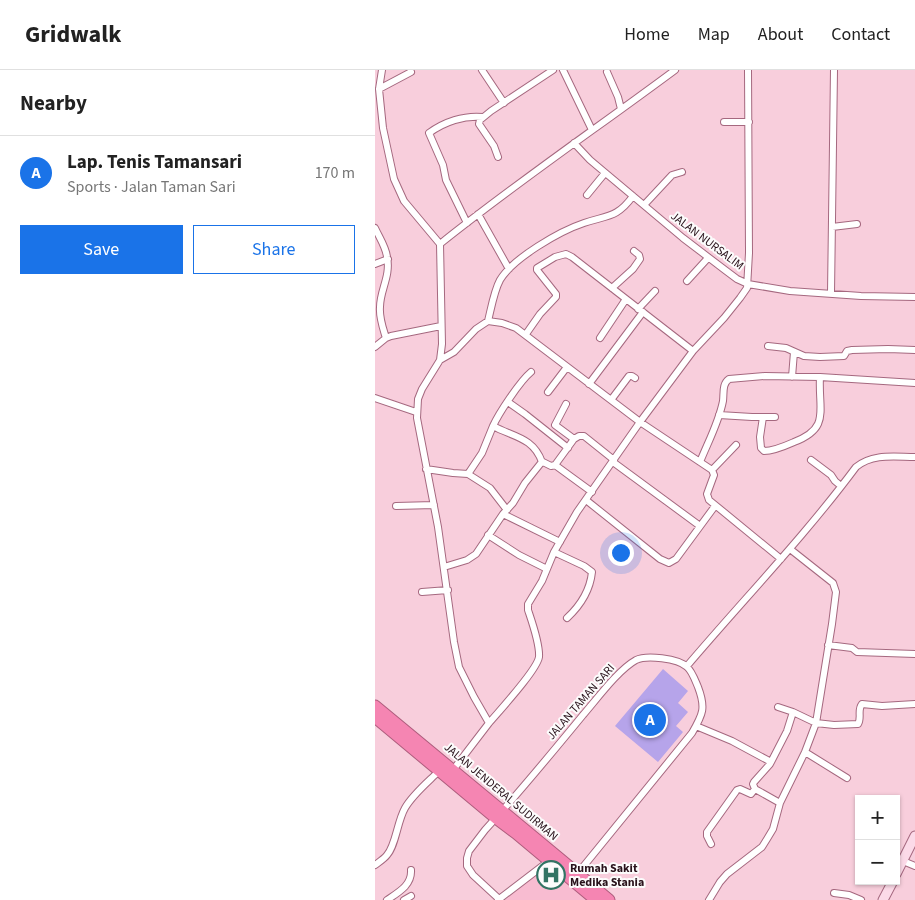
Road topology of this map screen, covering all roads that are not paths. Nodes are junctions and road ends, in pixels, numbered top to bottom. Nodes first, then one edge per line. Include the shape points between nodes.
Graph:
1 (382, 70) edge
2 (482, 70) edge
3 (553, 70) edge
4 (563, 70) edge
5 (675, 70) edge
6 (748, 70) edge
7 (833, 70) edge
8 (411, 72) dead end
9 (607, 72) dead end
10 (379, 89) junction
11 (504, 103) junction
12 (621, 109) junction
13 (483, 116) junction
14 (724, 122) dead end
15 (749, 122) junction
16 (592, 130) junction
17 (574, 143) junction
18 (498, 157) dead end
19 (683, 172) dead end
20 (605, 173) junction
21 (587, 195) dead end
22 (633, 196) junction
23 (644, 205) junction
24 (478, 214) junction
25 (467, 223) junction
26 (857, 224) dead end
27 (832, 227) junction
28 (375, 228) edge
29 (440, 244) junction
30 (634, 251) dead end
31 (707, 258) junction
32 (388, 259) junction
33 (375, 264) edge
34 (509, 269) junction
35 (687, 281) dead end
36 (748, 284) junction
37 (612, 288) junction
38 (655, 292) dead end
39 (831, 294) junction
40 (915, 297) edge
41 (626, 299) junction
42 (641, 311) junction
43 (488, 321) junction
44 (441, 326) junction
45 (526, 334) junction
46 (386, 338) junction
47 (600, 338) dead end
48 (768, 346) dead end
49 (375, 347) edge
50 (915, 350) edge
51 (693, 351) junction
52 (794, 352) junction
53 (440, 360) junction
54 (567, 367) junction
55 (531, 372) dead end
56 (792, 377) junction
57 (820, 377) junction
58 (635, 378) dead end
59 (915, 383) edge
60 (589, 384) junction
61 (548, 392) dead end
62 (375, 398) edge
63 (611, 400) junction
64 (508, 402) junction
65 (566, 404) dead end
66 (416, 412) junction
67 (719, 415) junction
68 (763, 417) junction
69 (775, 417) dead end
70 (640, 422) junction
71 (493, 426) junction
72 (574, 438) junction
73 (735, 445) dead end
74 (568, 448) junction
75 (915, 457) edge
76 (811, 460) dead end
77 (613, 461) junction
78 (542, 462) junction
79 (700, 462) junction
80 (555, 465) junction
81 (426, 469) junction
82 (712, 470) junction
83 (468, 474) junction
84 (841, 486) junction
85 (592, 492) junction
86 (587, 500) junction
87 (434, 505) junction
88 (396, 506) dead end
89 (715, 506) junction
90 (505, 512) junction
91 (700, 526) junction
92 (488, 536) junction
93 (560, 542) junction
94 (790, 548) junction
95 (554, 552) junction
96 (781, 558) junction
97 (444, 567) junction
98 (547, 569) junction
99 (448, 590) junction
100 (422, 592) dead end
101 (567, 618) dead end
102 (828, 645) junction
103 (915, 654) edge
104 (687, 666) junction
105 (915, 704) edge
106 (375, 706) edge
107 (778, 707) dead end
108 (793, 712) junction
109 (375, 717) edge
110 (489, 723) junction
111 (816, 723) junction
112 (696, 726) junction
113 (805, 752) junction
114 (771, 762) junction
115 (453, 770) junction
116 (439, 771) junction
117 (847, 778) dead end
118 (755, 790) junction
119 (780, 803) junction
120 (499, 815) junction
121 (915, 836) edge
122 (711, 844) dead end
123 (549, 861) junction
124 (903, 861) junction
125 (375, 865) edge
126 (915, 866) edge
127 (900, 867) edge
128 (411, 870) dead end
129 (578, 873) junction
130 (891, 885) edge
131 (834, 894) dead end
132 (411, 896) dead end
133 (387, 900) edge
134 (404, 900) edge
135 (498, 900) edge
136 (596, 900) edge
137 (609, 900) edge
138 (709, 900) edge
139 (861, 900) edge
140 (883, 900) edge

1 - 10 street
2 - 11 street
3 - 11 street
4 - 16 street
5 - 12 street
6 - 15 street
7 - 27 street
8 - 10 street
9 - 12 street
10 - 29 street via 383,128 398,190
11 - 13 street
12 - 16 street
13 - 18 street via 479,124
13 - 25 street via 457,119 429,133 446,180
14 - 15 street
15 - 36 street
16 - 17 street
17 - 20 street, JALAN NURSALIM
17 - 24 street
19 - 23 street via 672,175
20 - 21 street
20 - 22 street, JALAN NURSALIM
22 - 23 street, JALAN NURSALIM
22 - 34 street via 617,213 561,232
23 - 31 street, JALAN NURSALIM
24 - 25 street
24 - 34 street
25 - 29 street
26 - 27 street
27 - 39 street
28 - 32 street
29 - 44 street
30 - 37 street via 640,259
31 - 35 street
31 - 36 street, JALAN NURSALIM
32 - 33 street
32 - 46 street via 379,309
34 - 43 street via 500,281
36 - 39 street, JALAN NURSALIM
36 - 51 street via 740,298
37 - 41 street
37 - 45 street via 570,255 555,256 536,269 556,297
38 - 42 street
39 - 40 street, JALAN NURSALIM
41 - 42 street
41 - 47 street
42 - 51 street
42 - 60 street
43 - 45 street via 502,323
43 - 53 street via 454,352
44 - 46 street
44 - 53 street
45 - 54 street
46 - 49 street
48 - 52 street
50 - 52 street via 848,350 843,356 819,357
51 - 70 street
52 - 56 street
53 - 66 street via 420,395
54 - 60 street
54 - 61 street
55 - 64 street
56 - 57 street
56 - 67 street via 728,379
57 - 59 street
57 - 68 street via 820,421 808,436 764,451 760,440
58 - 63 street via 629,376
60 - 63 street
62 - 66 street
63 - 70 street
64 - 71 street
64 - 74 street
65 - 72 street via 555,425
66 - 81 street
67 - 68 street
67 - 79 street
68 - 69 street
70 - 77 street
70 - 79 street
71 - 78 street via 517,435 537,450
71 - 83 street via 482,453
72 - 74 street
72 - 77 street via 582,436
73 - 82 street
74 - 80 street
75 - 84 street via 866,460
76 - 84 street
77 - 85 street
77 - 91 street
78 - 80 street
78 - 90 street
79 - 82 street
80 - 85 street
81 - 83 street
81 - 87 street
82 - 89 street via 714,476 707,496
83 - 90 street via 489,488
84 - 94 street
85 - 86 street
86 - 91 street via 668,563 676,559
86 - 93 street
87 - 88 street
87 - 97 street
89 - 91 street
89 - 96 street
90 - 92 street
90 - 93 street
92 - 97 street via 471,558
92 - 98 street
93 - 95 street
94 - 96 street
94 - 102 street via 835,586
95 - 98 street
95 - 101 street via 592,572 583,601
96 - 104 street
97 - 99 street
98 - 110 street via 528,608 539,648 537,663
99 - 100 street
99 - 110 street via 459,667
102 - 103 street via 852,648 857,652
102 - 111 street
104 - 112 street via 700,692 703,707
104 - 120 street, JALAN TAMAN SARI via 655,657 637,660 628,666
105 - 111 street via 882,706 863,703 859,707 858,724
106 - 115 highway, JALAN JENDERAL SUDIRMAN
107 - 108 street
108 - 111 street
108 - 114 street
109 - 116 highway, JALAN JENDERAL SUDIRMAN
110 - 115 street
111 - 113 street
112 - 114 street
112 - 129 street
113 - 117 street
113 - 119 street
114 - 118 street via 754,782
115 - 120 highway, JALAN JENDERAL SUDIRMAN
116 - 120 highway, JALAN JENDERAL SUDIRMAN
116 - 125 street via 406,807 390,851
118 - 119 street
118 - 122 street via 750,794 737,790 707,832
119 - 138 street via 773,829 762,847 727,874
120 - 123 highway, JALAN JENDERAL SUDIRMAN
120 - 129 highway, JALAN JENDERAL SUDIRMAN
120 - 135 street, JALAN TAMAN SARI via 473,846 466,863
121 - 124 main road
123 - 135 street
123 - 136 highway, JALAN JENDERAL SUDIRMAN
124 - 126 street
124 - 127 main road
128 - 133 street via 406,886
129 - 137 highway, JALAN JENDERAL SUDIRMAN
130 - 140 main road
131 - 139 street
132 - 134 street

